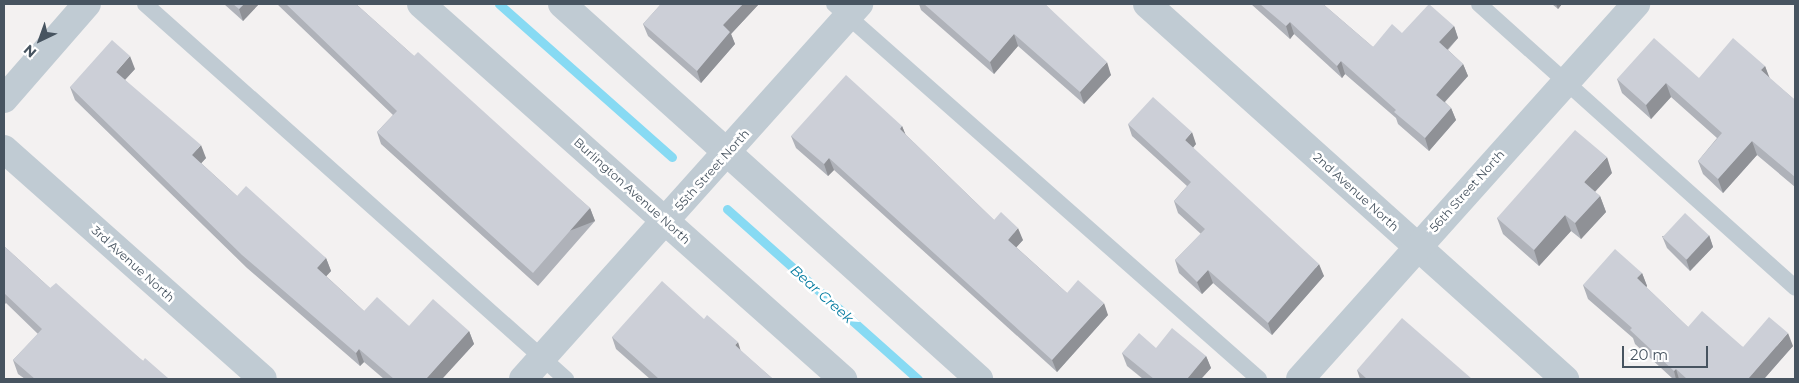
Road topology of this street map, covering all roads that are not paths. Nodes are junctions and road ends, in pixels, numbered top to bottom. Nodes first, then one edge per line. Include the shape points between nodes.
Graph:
1 (87, 4) edge
2 (145, 4) edge
3 (421, 4) edge
4 (562, 4) edge
5 (1147, 4) edge
6 (1478, 4) edge
7 (1636, 4) edge
8 (847, 8) edge
9 (1566, 82) junction
10 (4, 99) edge
11 (4, 149) edge
12 (728, 152) junction
13 (666, 221) junction
14 (1416, 247) junction
15 (1795, 288) edge
16 (542, 358) junction
17 (262, 379) edge
18 (522, 379) edge
19 (566, 379) edge
20 (843, 379) edge
21 (979, 379) edge
22 (1259, 379) edge
23 (1300, 379) edge
24 (1565, 379) edge

1 - 10 street
2 - 16 lane
3 - 13 street, Burlington Avenue North
4 - 12 street
5 - 14 street, 2nd Avenue North
6 - 9 lane
7 - 9 street, 56th Street North
8 - 12 street, 55th Street North
8 - 22 lane
9 - 14 street, 56th Street North
9 - 15 lane
11 - 17 street, 3rd Avenue North
12 - 13 street, 55th Street North
12 - 21 street
13 - 16 street, 55th Street North
13 - 20 street, Burlington Avenue North
14 - 23 street, 56th Street North
14 - 24 street, 2nd Avenue North
16 - 18 street, 55th Street North
16 - 19 lane

